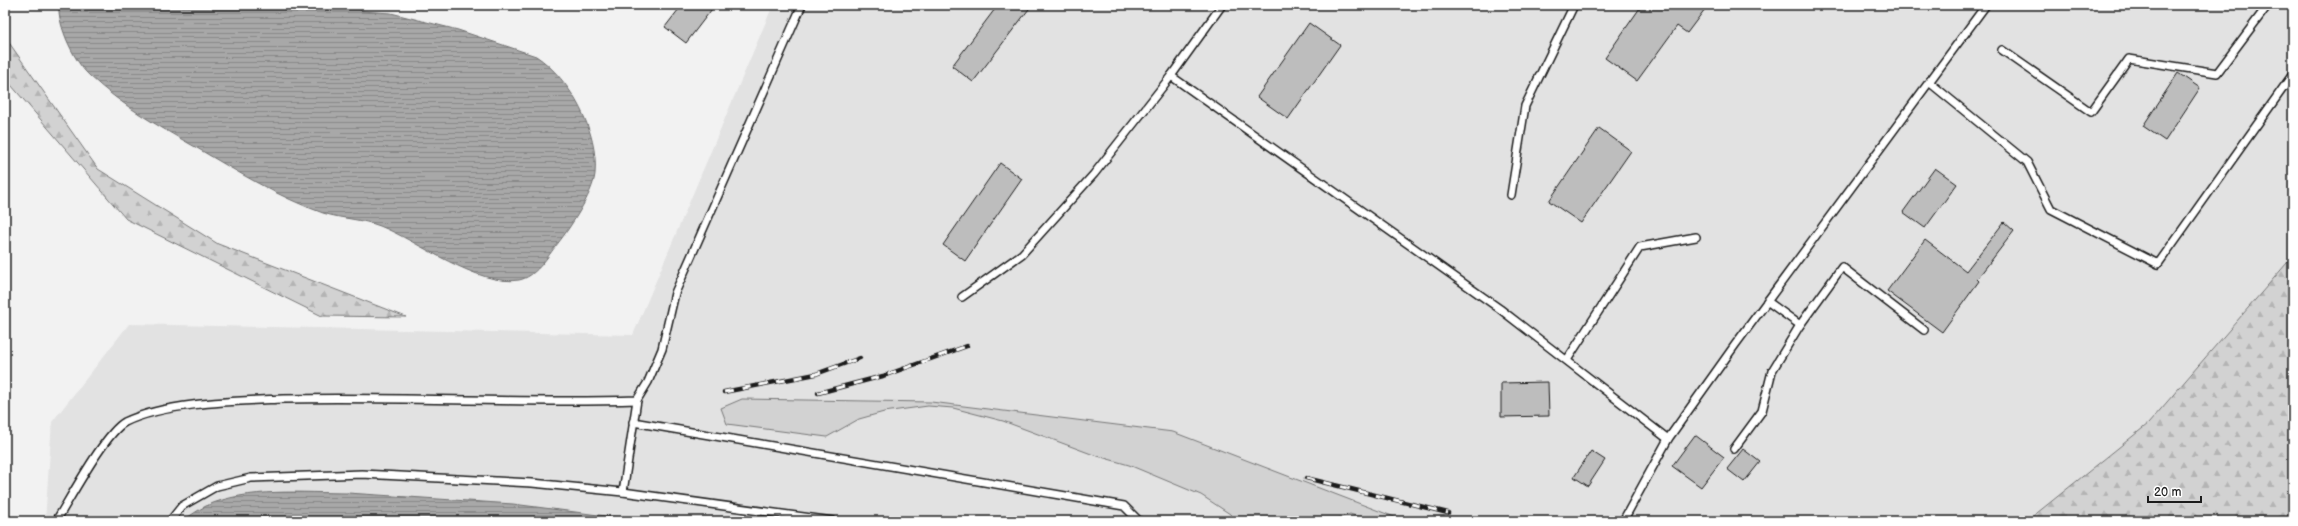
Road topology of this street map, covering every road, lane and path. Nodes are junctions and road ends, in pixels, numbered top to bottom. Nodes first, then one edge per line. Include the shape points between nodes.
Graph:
1 (802, 5) edge
2 (1222, 5) edge
3 (1574, 5) edge
4 (1986, 5) edge
5 (2268, 5) edge
6 (2002, 50) dead end
7 (2293, 74) edge
8 (1171, 76) junction
9 (1929, 82) junction
10 (1511, 195) dead end
11 (1696, 237) dead end
12 (962, 297) dead end
13 (1767, 301) junction
14 (1800, 326) junction
15 (1924, 330) dead end
16 (1567, 360) junction
17 (637, 400) junction
18 (633, 422) junction
19 (1668, 439) junction
20 (1734, 449) dead end
21 (623, 492) junction
22 (56, 521) edge
23 (170, 521) edge
24 (833, 521) edge
25 (1139, 521) edge
26 (1623, 521) edge

1 - 17 lane via 675,293 662,349
2 - 8 lane
3 - 10 lane via 1525,106
4 - 9 lane
5 - 6 lane via 2217,74 2129,59 2090,112
7 - 9 lane via 2158,264 2051,209 2027,162
8 - 12 lane via 1094,174 1022,254
8 - 16 lane
9 - 13 lane
11 - 16 lane via 1640,247
13 - 14 lane
13 - 19 lane
14 - 15 lane via 1842,267
14 - 20 lane via 1772,371 1762,411
16 - 19 lane
17 - 18 lane
17 - 22 lane via 567,402 344,398 225,401 159,412 124,423 106,442
18 - 21 lane
18 - 25 lane via 1124,506
19 - 26 lane
21 - 23 lane via 532,483 362,474 251,478 217,486 182,506
21 - 24 lane

